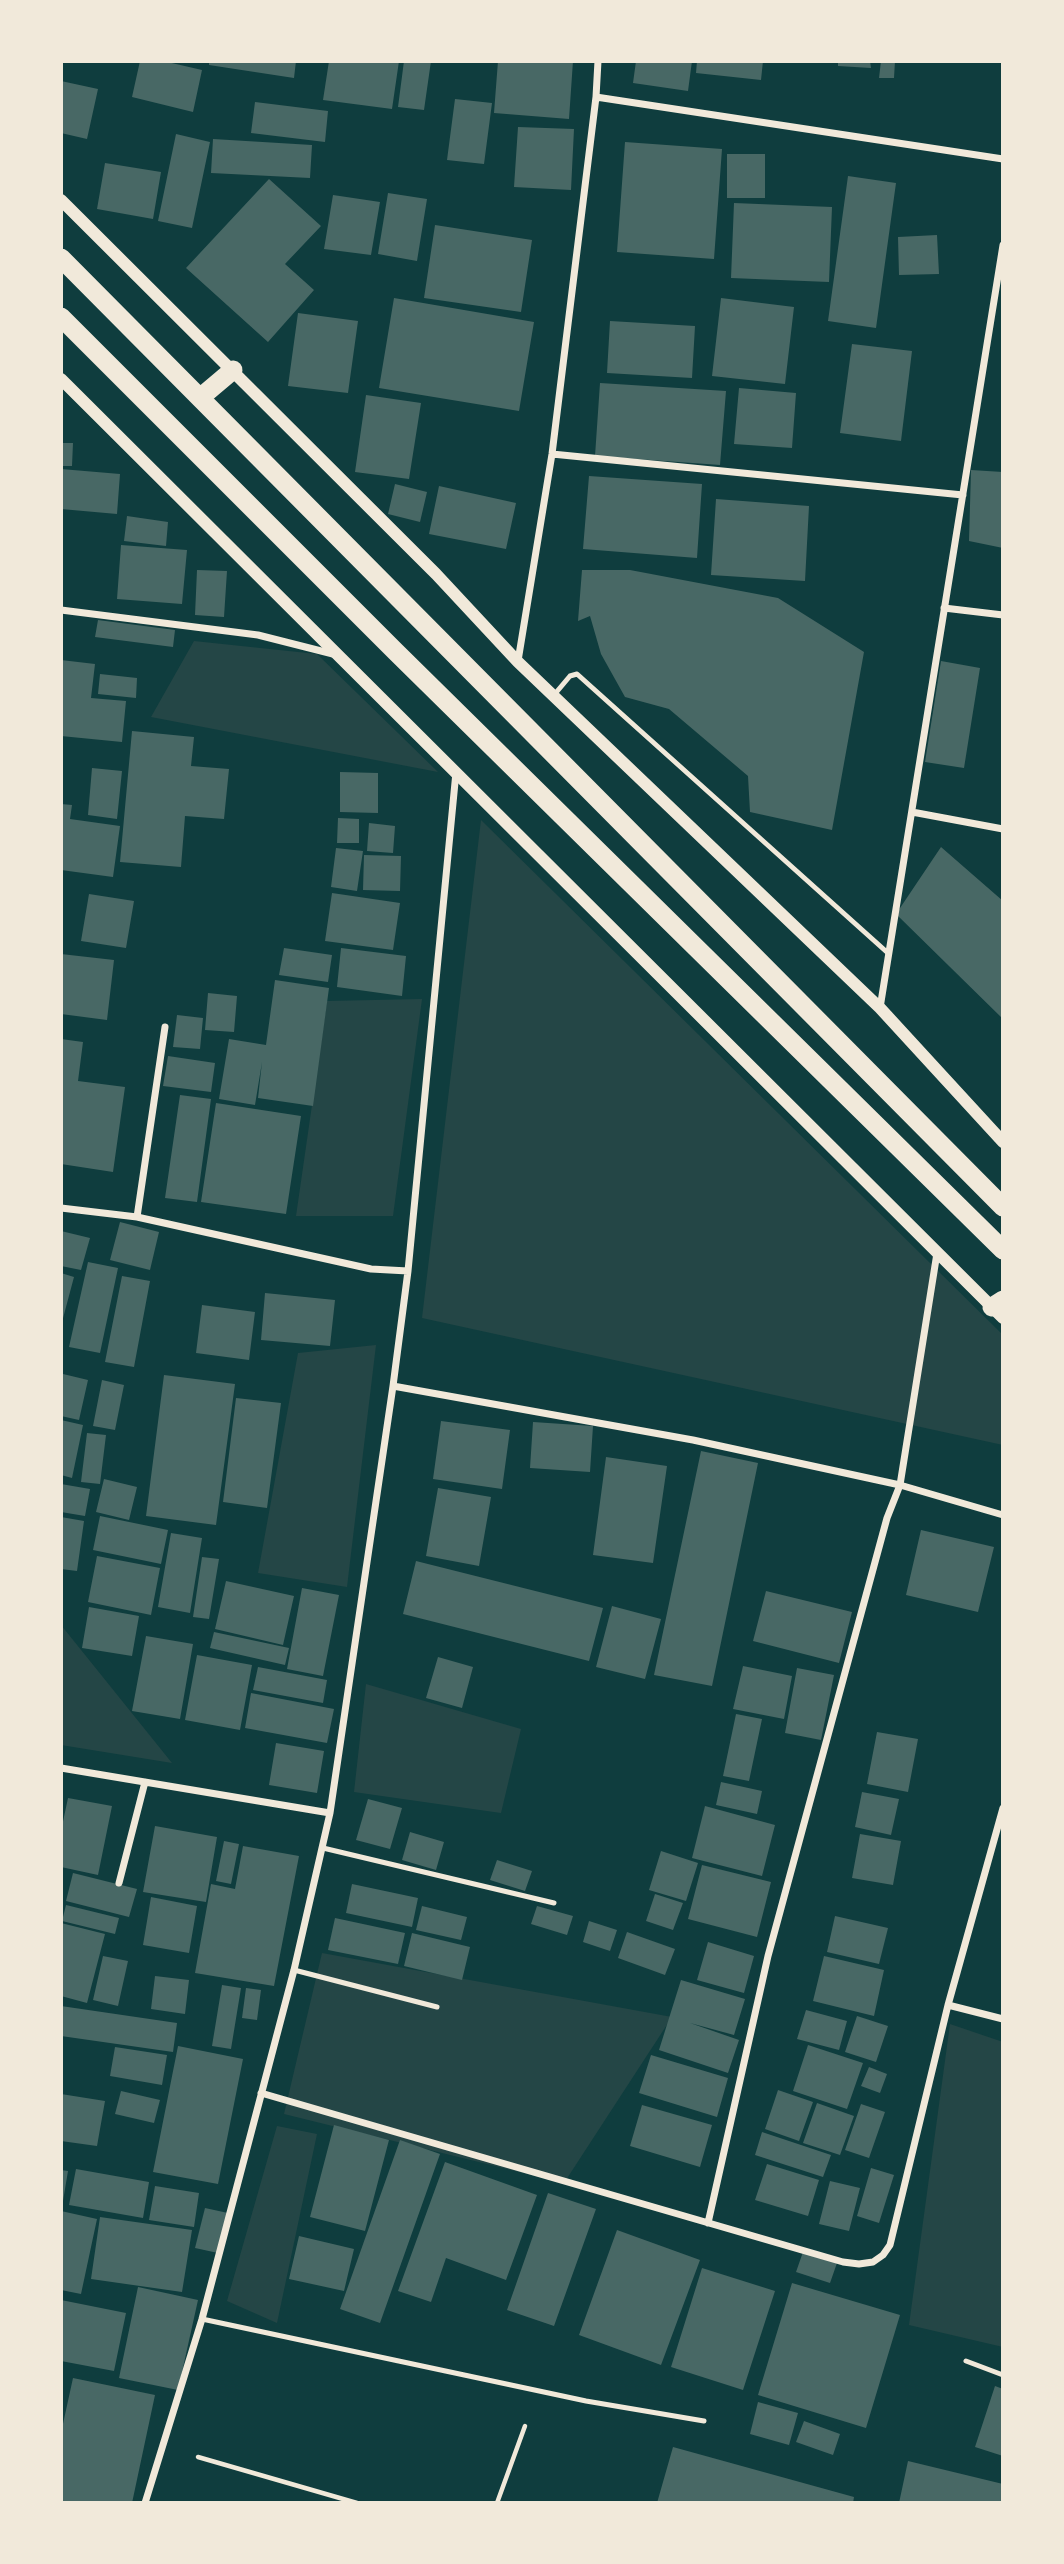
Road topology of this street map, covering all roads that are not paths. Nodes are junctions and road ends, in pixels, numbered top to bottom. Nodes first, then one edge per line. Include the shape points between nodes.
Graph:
1 (598, 61) edge
2 (596, 97) junction
3 (1003, 159) edge
4 (61, 200) edge
5 (1003, 245) edge
6 (61, 258) edge
7 (61, 317) edge
8 (233, 370) junction
9 (61, 379) edge
10 (201, 397) junction
11 (552, 454) junction
12 (963, 495) junction
13 (944, 607) junction
14 (61, 611) edge
15 (1003, 615) edge
16 (339, 656) junction
17 (518, 662) junction
18 (554, 695) junction
19 (456, 772) junction
20 (912, 812) junction
21 (1003, 829) edge
22 (889, 954) junction
23 (880, 1008) junction
24 (165, 1027) dead end
25 (1003, 1142) edge
26 (1003, 1207) edge
27 (61, 1208) edge
28 (137, 1217) junction
29 (1003, 1250) edge
30 (937, 1253) junction
31 (408, 1271) junction
32 (999, 1308) edge
33 (393, 1386) junction
34 (900, 1485) junction
35 (1003, 1515) edge
36 (61, 1769) edge
37 (145, 1782) junction
38 (1003, 1808) edge
39 (330, 1813) junction
40 (323, 1848) junction
41 (119, 1883) dead end
42 (554, 1903) dead end
43 (295, 1969) junction
44 (948, 2005) junction
45 (437, 2007) dead end
46 (1003, 2019) edge
47 (261, 2093) junction
48 (708, 2223) junction
49 (202, 2319) junction
50 (966, 2361) dead end
51 (1003, 2375) edge
52 (704, 2421) dead end
53 (145, 2503) edge

1 - 2 street
2 - 3 street
2 - 11 street
4 - 8 street
5 - 12 street
6 - 10 highway
7 - 29 highway
8 - 10 highway
8 - 17 street
9 - 16 street
10 - 26 highway
11 - 12 street
11 - 17 street
12 - 13 street
13 - 15 street
13 - 20 street
14 - 16 street via 258,635
16 - 19 street
17 - 18 street
18 - 22 lane via 570,676 578,674
18 - 23 street
19 - 30 street
19 - 31 street
20 - 21 street
20 - 22 street
22 - 23 street
23 - 25 street
24 - 28 street
27 - 28 street
28 - 31 street via 364,1267
30 - 32 street
30 - 34 street
31 - 33 street
33 - 34 street via 693,1440
33 - 39 street
34 - 35 street
34 - 48 street via 887,1518 768,1956
36 - 37 street
37 - 39 street
37 - 41 street
38 - 44 street
39 - 40 street
40 - 42 lane
40 - 43 street
43 - 45 lane
43 - 47 street
44 - 46 street
44 - 48 street via 890,2245 883,2255 873,2262 843,2262
47 - 48 street
47 - 49 street
49 - 52 lane via 586,2401
49 - 53 street
50 - 51 lane

